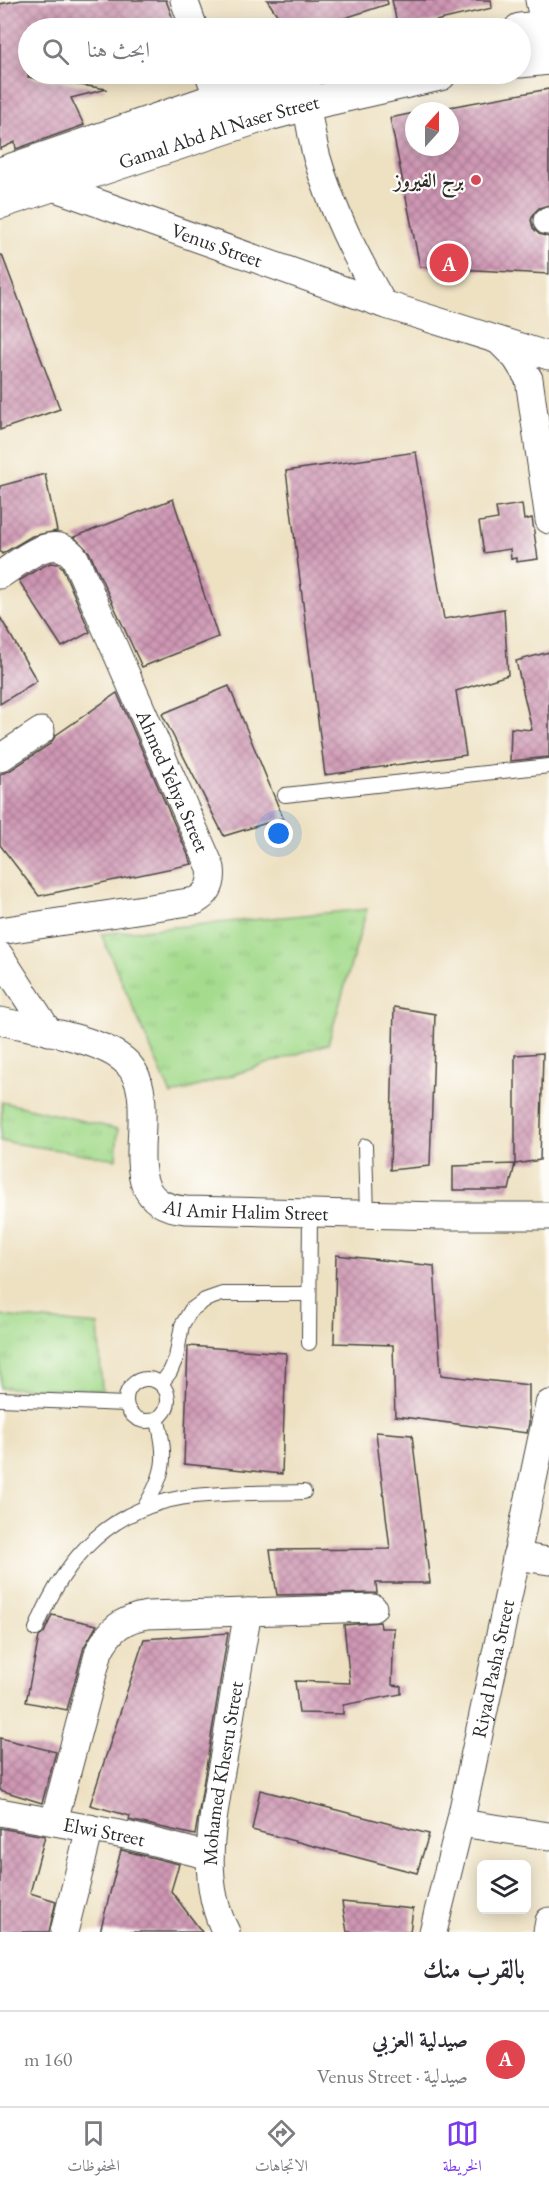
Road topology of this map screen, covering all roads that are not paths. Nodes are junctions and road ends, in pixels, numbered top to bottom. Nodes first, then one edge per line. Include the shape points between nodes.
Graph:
1 (184, 0) edge
2 (190, 18) edge
3 (540, 28) edge
4 (531, 43) edge
5 (351, 84) edge
6 (213, 86) edge
7 (307, 89) edge
8 (0, 174) edge
9 (50, 186) junction
10 (0, 202) edge
11 (383, 304) junction
12 (498, 340) junction
13 (549, 356) edge
14 (549, 520) edge
15 (0, 575) edge
16 (41, 731) dead end
17 (0, 758) edge
18 (549, 766) edge
19 (285, 795) dead end
20 (0, 931) edge
21 (0, 956) edge
22 (0, 1021) edge
23 (49, 1032) junction
24 (365, 1146) dead end
25 (310, 1213) junction
26 (367, 1215) junction
27 (549, 1216) edge
28 (309, 1294) junction
29 (309, 1343) dead end
30 (161, 1384) junction
31 (0, 1400) edge
32 (126, 1404) junction
33 (549, 1404) edge
34 (157, 1418) junction
35 (304, 1492) dead end
36 (144, 1508) junction
37 (516, 1556) junction
38 (549, 1562) edge
39 (373, 1608) dead end
40 (248, 1612) junction
41 (36, 1629) dead end
42 (0, 1812) edge
43 (54, 1821) junction
44 (460, 1823) junction
45 (90, 1828) junction
46 (549, 1836) edge
47 (210, 1856) junction
48 (549, 1921) edge
49 (64, 1932) edge
50 (226, 1932) edge
51 (433, 1932) edge
52 (547, 1932) edge

1 - 2 street
3 - 4 main road
5 - 7 main road, Gamal Abd Al Naser Street
6 - 7 main road, Gamal Abd Al Naser Street
6 - 8 main road, Gamal Abd Al Naser Street
7 - 9 main road, Gamal Abd Al Naser Street via 208,132
7 - 11 street via 317,157 334,208
9 - 10 main road, Gamal Abd Al Naser Street
9 - 11 street, Venus Street
11 - 12 street, Venus Street
12 - 13 street, Venus Street
12 - 14 street via 529,379
15 - 20 street, Ahmed Yehya Street via 48,546 63,548 75,558 212,876 207,891 195,901
16 - 17 street
18 - 19 lane
21 - 23 street
22 - 23 street, Al Amir Halim Street
23 - 25 street, Al Amir Halim Street via 113,1051 128,1064 138,1082 143,1181 153,1200 179,1210
24 - 26 lane
25 - 26 street, Al Amir Halim Street
25 - 28 lane
26 - 27 street, Al Amir Halim Street
28 - 29 lane
28 - 30 lane via 222,1294 205,1300 191,1310 182,1325 176,1358
30 - 32 lane via 152,1379 132,1384 126,1393
30 - 34 lane via 168,1402
31 - 32 lane
32 - 34 lane via 138,1419
33 - 37 street, Riyad Pasha Street
34 - 36 lane via 163,1441 163,1465
35 - 36 lane via 194,1496
36 - 41 lane via 114,1524 81,1553 49,1598
37 - 38 street
37 - 44 street, Riyad Pasha Street
39 - 40 street
40 - 43 street via 147,1615 117,1625 99,1651
40 - 47 street, Mohamed Khesru Street
42 - 43 street, Elwi Street
43 - 45 street, Elwi Street
44 - 46 street
44 - 51 street, Riyad Pasha Street
45 - 47 street, Elwi Street
45 - 49 street
47 - 50 street, Mohamed Khesru Street via 216,1904
48 - 52 street

